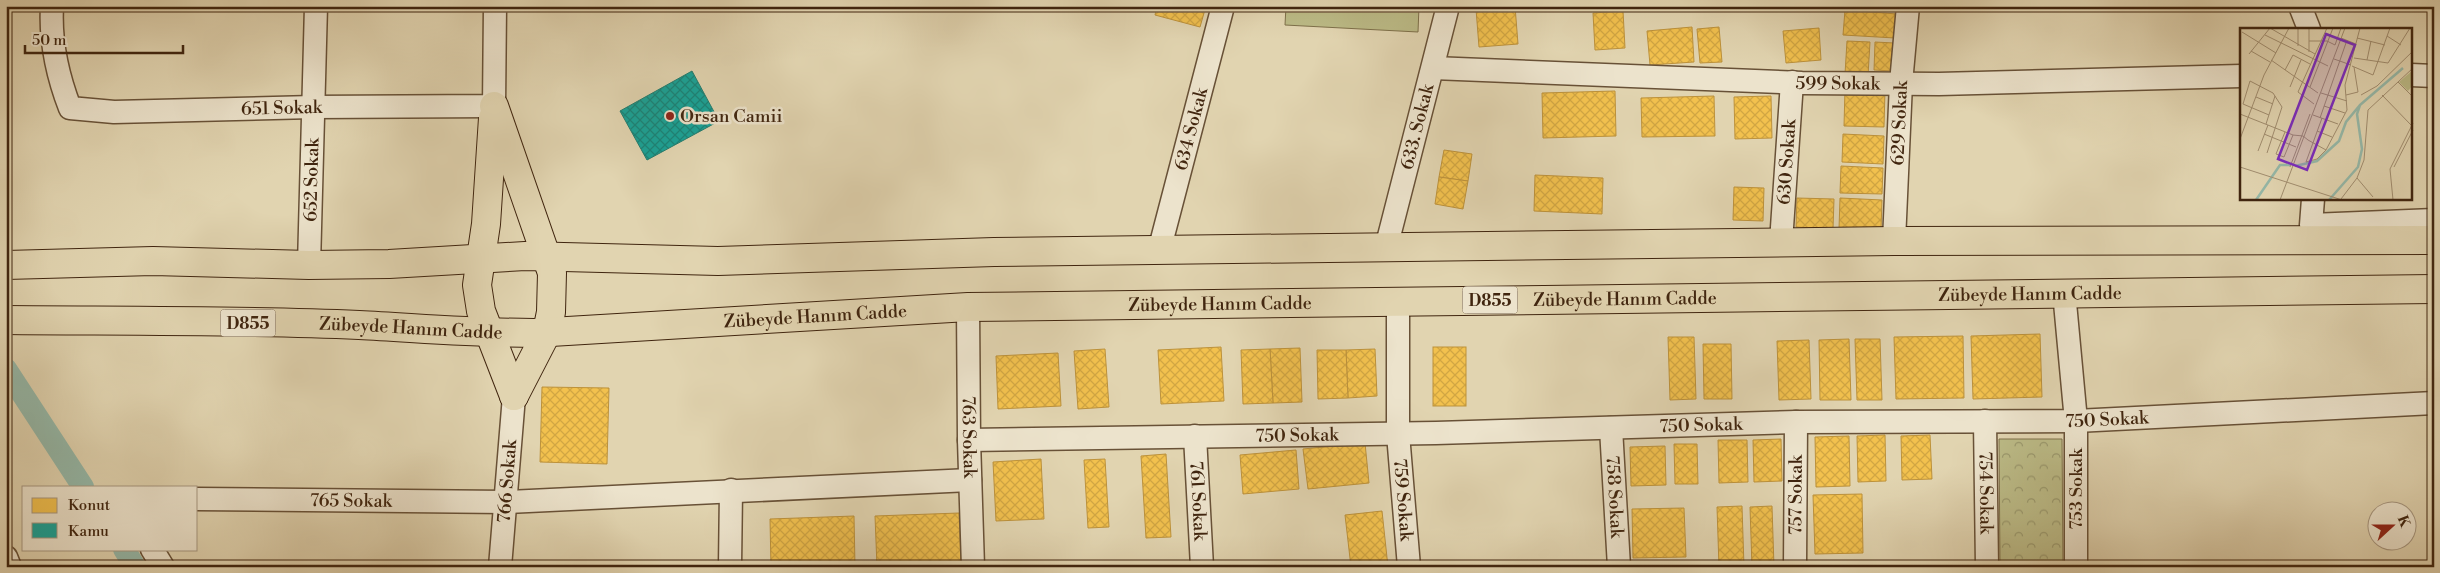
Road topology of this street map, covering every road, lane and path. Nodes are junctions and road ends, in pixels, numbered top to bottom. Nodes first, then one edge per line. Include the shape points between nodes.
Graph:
1 (52, 6) edge
2 (316, 6) edge
3 (495, 6) edge
4 (1223, 6) edge
5 (1448, 6) edge
6 (1908, 6) edge
7 (2300, 6) edge
8 (2309, 28) edge
9 (1433, 68) junction
10 (2412, 75) edge
11 (2240, 76) edge
12 (2434, 76) edge
13 (1792, 82) junction
14 (1901, 83) junction
15 (494, 106) junction
16 (313, 107) junction
17 (2313, 200) edge
18 (2434, 220) edge
19 (2434, 240) edge
20 (1894, 241) junction
21 (1781, 242) junction
22 (1386, 248) junction
23 (1159, 251) junction
24 (547, 256) junction
25 (482, 258) junction
26 (6, 265) edge
27 (309, 265) junction
28 (2434, 289) edge
29 (2064, 292) junction
30 (1398, 301) junction
31 (968, 307) junction
32 (6, 320) edge
33 (547, 332) junction
34 (489, 333) junction
35 (514, 396) junction
36 (2434, 403) edge
37 (1985, 421) junction
38 (2076, 421) junction
39 (1796, 422) junction
40 (1611, 428) junction
41 (1398, 434) junction
42 (1194, 436) junction
43 (969, 440) junction
44 (970, 480) junction
45 (731, 490) junction
46 (198, 499) edge
47 (506, 502) junction
48 (153, 550) edge
49 (6, 558) edge
50 (10, 567) edge
51 (163, 567) edge
52 (500, 567) edge
53 (730, 567) edge
54 (974, 567) edge
55 (1202, 567) edge
56 (1409, 567) edge
57 (1619, 567) edge
58 (1795, 567) edge
59 (1987, 567) edge
60 (2076, 567) edge

1 - 16 street, 651 Sokak via 51,26 62,87 70,108 114,112
2 - 16 street, 652 Sokak
3 - 15 street
4 - 23 street, 634 Sokak
5 - 9 street, 633. Sokak
6 - 14 street, 629 Sokak
7 - 8 street
9 - 13 street, 599 Sokak
9 - 22 street, 633. Sokak
10 - 12 street
11 - 14 street, 599 Sokak
13 - 14 street, 599 Sokak
13 - 21 street, 630 Sokak
14 - 20 street, 629 Sokak
15 - 16 street, 651 Sokak
15 - 24 highway
15 - 25 highway
16 - 27 street, 652 Sokak
17 - 18 street via 2312,225
19 - 20 highway
20 - 21 highway
21 - 22 highway
22 - 23 highway
23 - 24 highway via 994,252 718,261
24 - 25 highway
24 - 33 highway via 552,273 552,296
25 - 27 highway
25 - 34 highway via 477,285
26 - 27 highway via 154,261
28 - 29 highway, Zübeyde Hanım Cadde / D855
29 - 30 highway, Zübeyde Hanım Cadde / D855
29 - 38 street, 753 Sokak
30 - 31 highway, Zübeyde Hanım Cadde / D855
30 - 41 street, 759 Sokak
31 - 33 highway, Zübeyde Hanım Cadde / D855
31 - 43 street, 763 Sokak
32 - 34 highway, Zübeyde Hanım Cadde / D855 via 360,325
33 - 34 highway, Zübeyde Hanım Cadde / D855
33 - 35 highway
34 - 35 highway
35 - 47 street, 766 Sokak
36 - 38 street, 750 Sokak
37 - 38 street, 750 Sokak
37 - 39 street, 750 Sokak
37 - 59 street, 754 Sokak
38 - 60 street, 753 Sokak
39 - 40 street, 750 Sokak
39 - 58 street, 757 Sokak
40 - 41 street, 750 Sokak
40 - 57 street, 758 Sokak
41 - 42 street, 750 Sokak
41 - 56 street, 759 Sokak
42 - 43 street, 750 Sokak
42 - 55 street, 761 Sokak
43 - 44 street, 763 Sokak
44 - 45 street, 765 Sokak
44 - 54 street, 763 Sokak
45 - 47 street, 765 Sokak
45 - 53 street
46 - 47 street, 765 Sokak
47 - 52 street, 766 Sokak
48 - 51 street
49 - 50 street

